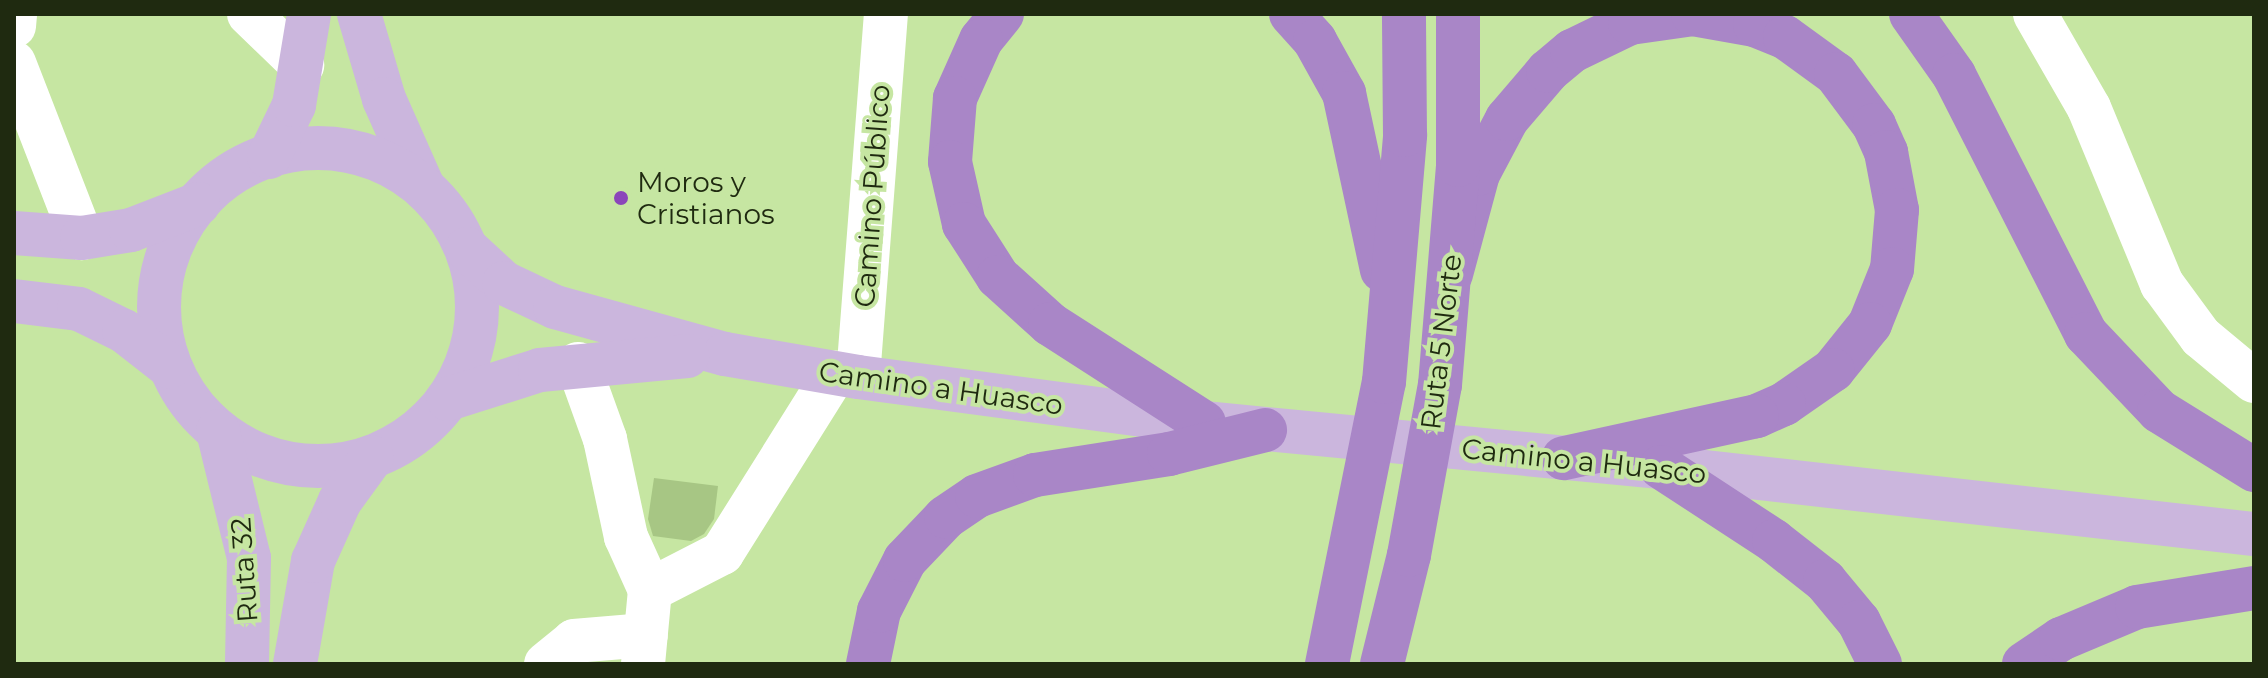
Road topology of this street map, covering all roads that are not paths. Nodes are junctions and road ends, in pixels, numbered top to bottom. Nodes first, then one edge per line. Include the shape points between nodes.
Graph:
1 (15, 14) edge
2 (249, 14) edge
3 (309, 14) edge
4 (359, 14) edge
5 (886, 14) edge
6 (1002, 14) edge
7 (1291, 14) edge
8 (1404, 14) edge
9 (1458, 14) edge
10 (1911, 14) edge
11 (2035, 14) edge
12 (14, 26) edge
13 (14, 63) edge
14 (302, 65) junction
15 (269, 157) junction
16 (423, 187) junction
17 (198, 204) junction
18 (14, 233) edge
19 (82, 238) junction
20 (467, 249) junction
21 (1451, 274) junction
22 (14, 301) edge
23 (1392, 317) junction
24 (725, 354) junction
25 (578, 364) junction
26 (170, 367) junction
27 (846, 375) junction
28 (2254, 381) edge
29 (448, 399) junction
30 (1204, 423) junction
31 (1265, 430) junction
32 (218, 431) junction
33 (372, 457) junction
34 (1564, 458) junction
35 (1661, 467) junction
36 (2254, 470) edge
37 (2254, 534) edge
38 (2254, 588) edge
39 (650, 590) junction
40 (1344, 593) junction
41 (644, 649) edge
42 (247, 664) edge
43 (295, 664) edge
44 (546, 664) edge
45 (868, 664) edge
46 (1308, 664) edge
47 (1327, 664) edge
48 (1382, 664) edge
49 (1880, 664) edge
50 (2024, 664) edge

1 - 12 street
2 - 14 street
3 - 14 main road
4 - 16 main road via 384,99
5 - 27 street, Camino Público
6 - 30 highway via 966,68 953,114 950,162 964,224 998,277 1050,324
7 - 23 highway via 1331,66 1354,121
8 - 23 highway, Ruta 5 Norte via 1405,135
9 - 21 highway, Ruta 5 Norte
10 - 36 highway via 1954,75 2086,334 2159,411
11 - 28 street via 2089,108 2162,284 2201,337
13 - 19 street
14 - 15 main road via 287,126
15 - 16 main road via 295,150 350,151 401,171
15 - 17 main road via 219,183
16 - 20 main road via 456,226
17 - 19 main road via 131,230
17 - 26 main road via 181,227 161,281 159,310
18 - 19 main road
20 - 24 main road, Camino a Huasco via 504,283 555,307
20 - 29 main road via 478,310 469,357
21 - 34 highway via 1478,174 1507,119 1572,51 1630,23 1693,14 1755,25 1785,37 1836,74 1874,125 1886,152 1897,210 1892,269 1870,324 1833,370 1757,416
21 - 48 highway, Ruta 5 Norte via 1440,385 1409,555
22 - 26 main road via 79,309 124,331
23 - 40 highway, Ruta 5 Norte
24 - 25 main road, Camino a Huasco
24 - 27 main road, Camino a Huasco
25 - 29 main road, Camino a Huasco via 540,370
25 - 39 street via 605,439 626,537
26 - 32 main road via 182,391
27 - 30 main road, Camino a Huasco
27 - 39 street via 722,553
29 - 33 main road via 400,443
30 - 31 main road, Camino a Huasco
31 - 34 main road, Camino a Huasco
31 - 45 highway via 1169,454 1035,475 977,496 946,517 905,560 879,611
32 - 33 main road via 276,461 340,464
32 - 42 main road, Ruta 32 via 249,558
33 - 43 main road, Ruta 32 via 340,501 313,561 298,623
34 - 35 main road, Camino a Huasco
35 - 37 main road, Camino a Huasco
35 - 49 highway via 1825,581 1859,622
38 - 50 highway via 2137,607 2061,639
39 - 41 street
40 - 46 highway
40 - 47 highway, Ruta 5 Norte
41 - 44 street via 583,638 559,649

